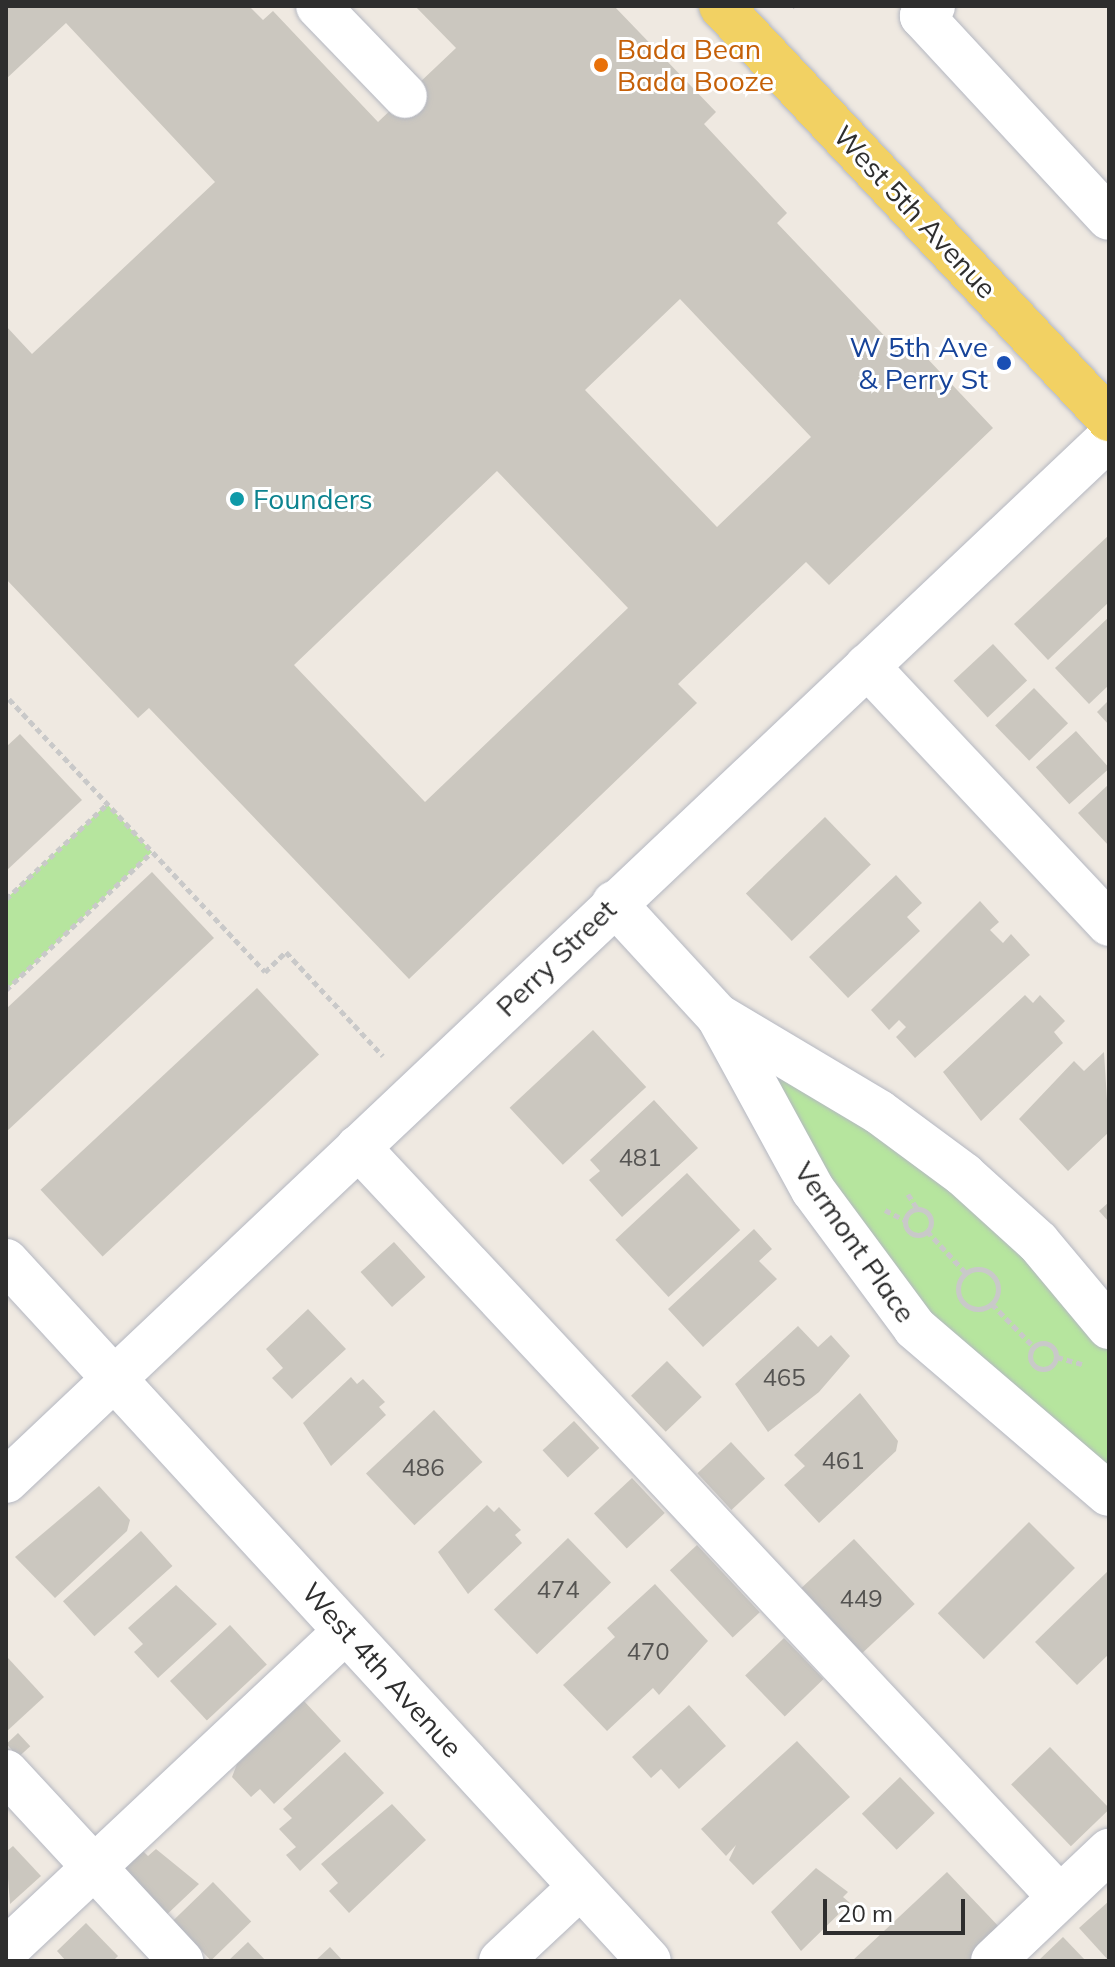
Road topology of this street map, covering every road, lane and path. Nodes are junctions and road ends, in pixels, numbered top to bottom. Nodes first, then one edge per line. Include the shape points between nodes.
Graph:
1 (318, 6) edge
2 (721, 6) edge
3 (933, 6) edge
4 (405, 96) dead end
5 (1109, 218) edge
6 (1109, 419) edge
7 (1109, 438) edge
8 (867, 666) junction
9 (9, 699) dead end
10 (107, 804) junction
11 (152, 852) junction
12 (6, 899) edge
13 (614, 903) junction
14 (1109, 924) edge
15 (6, 990) edge
16 (718, 1016) junction
17 (383, 1056) dead end
18 (358, 1147) junction
19 (927, 1231) junction
20 (6, 1261) edge
21 (966, 1273) junction
22 (992, 1304) junction
23 (1109, 1327) edge
24 (1034, 1347) junction
25 (116, 1378) junction
26 (6, 1481) edge
27 (1109, 1494) edge
28 (346, 1631) junction
29 (6, 1772) edge
30 (1109, 1851) edge
31 (94, 1867) junction
32 (580, 1887) junction
33 (1059, 1896) junction
34 (6, 1950) edge
35 (181, 1961) edge
36 (501, 1961) edge
37 (649, 1961) edge
38 (993, 1961) edge

1 - 4 street
2 - 6 main road, West 5th Avenue
3 - 5 street via 922,16
7 - 8 street, Perry Street
8 - 13 street, Perry Street
8 - 14 street
9 - 10 path
10 - 11 path
10 - 12 path
11 - 15 path
11 - 17 path via 265,972 286,952
13 - 16 street, Vermont Place
13 - 18 street, Perry Street
16 - 23 street, Vermont Place via 879,1112 964,1175 1038,1242
16 - 27 street, Vermont Place via 813,1190 877,1282 978,1388
18 - 25 street, Perry Street
18 - 33 street
19 - 19 path via 912,1234 910,1212 926,1212
19 - 21 path
20 - 25 street, West 4th Avenue
21 - 22 path via 986,1269 995,1276
21 - 22 path via 959,1282 962,1302 982,1310
22 - 24 path
24 - 24 path via 1055,1351 1052,1366 1031,1362
25 - 26 street, Perry Street
25 - 28 street, West 4th Avenue
28 - 31 street
28 - 32 street, West 4th Avenue
29 - 31 street
30 - 33 street
31 - 34 street
31 - 35 street
32 - 36 street
32 - 37 street, West 4th Avenue
33 - 38 street

